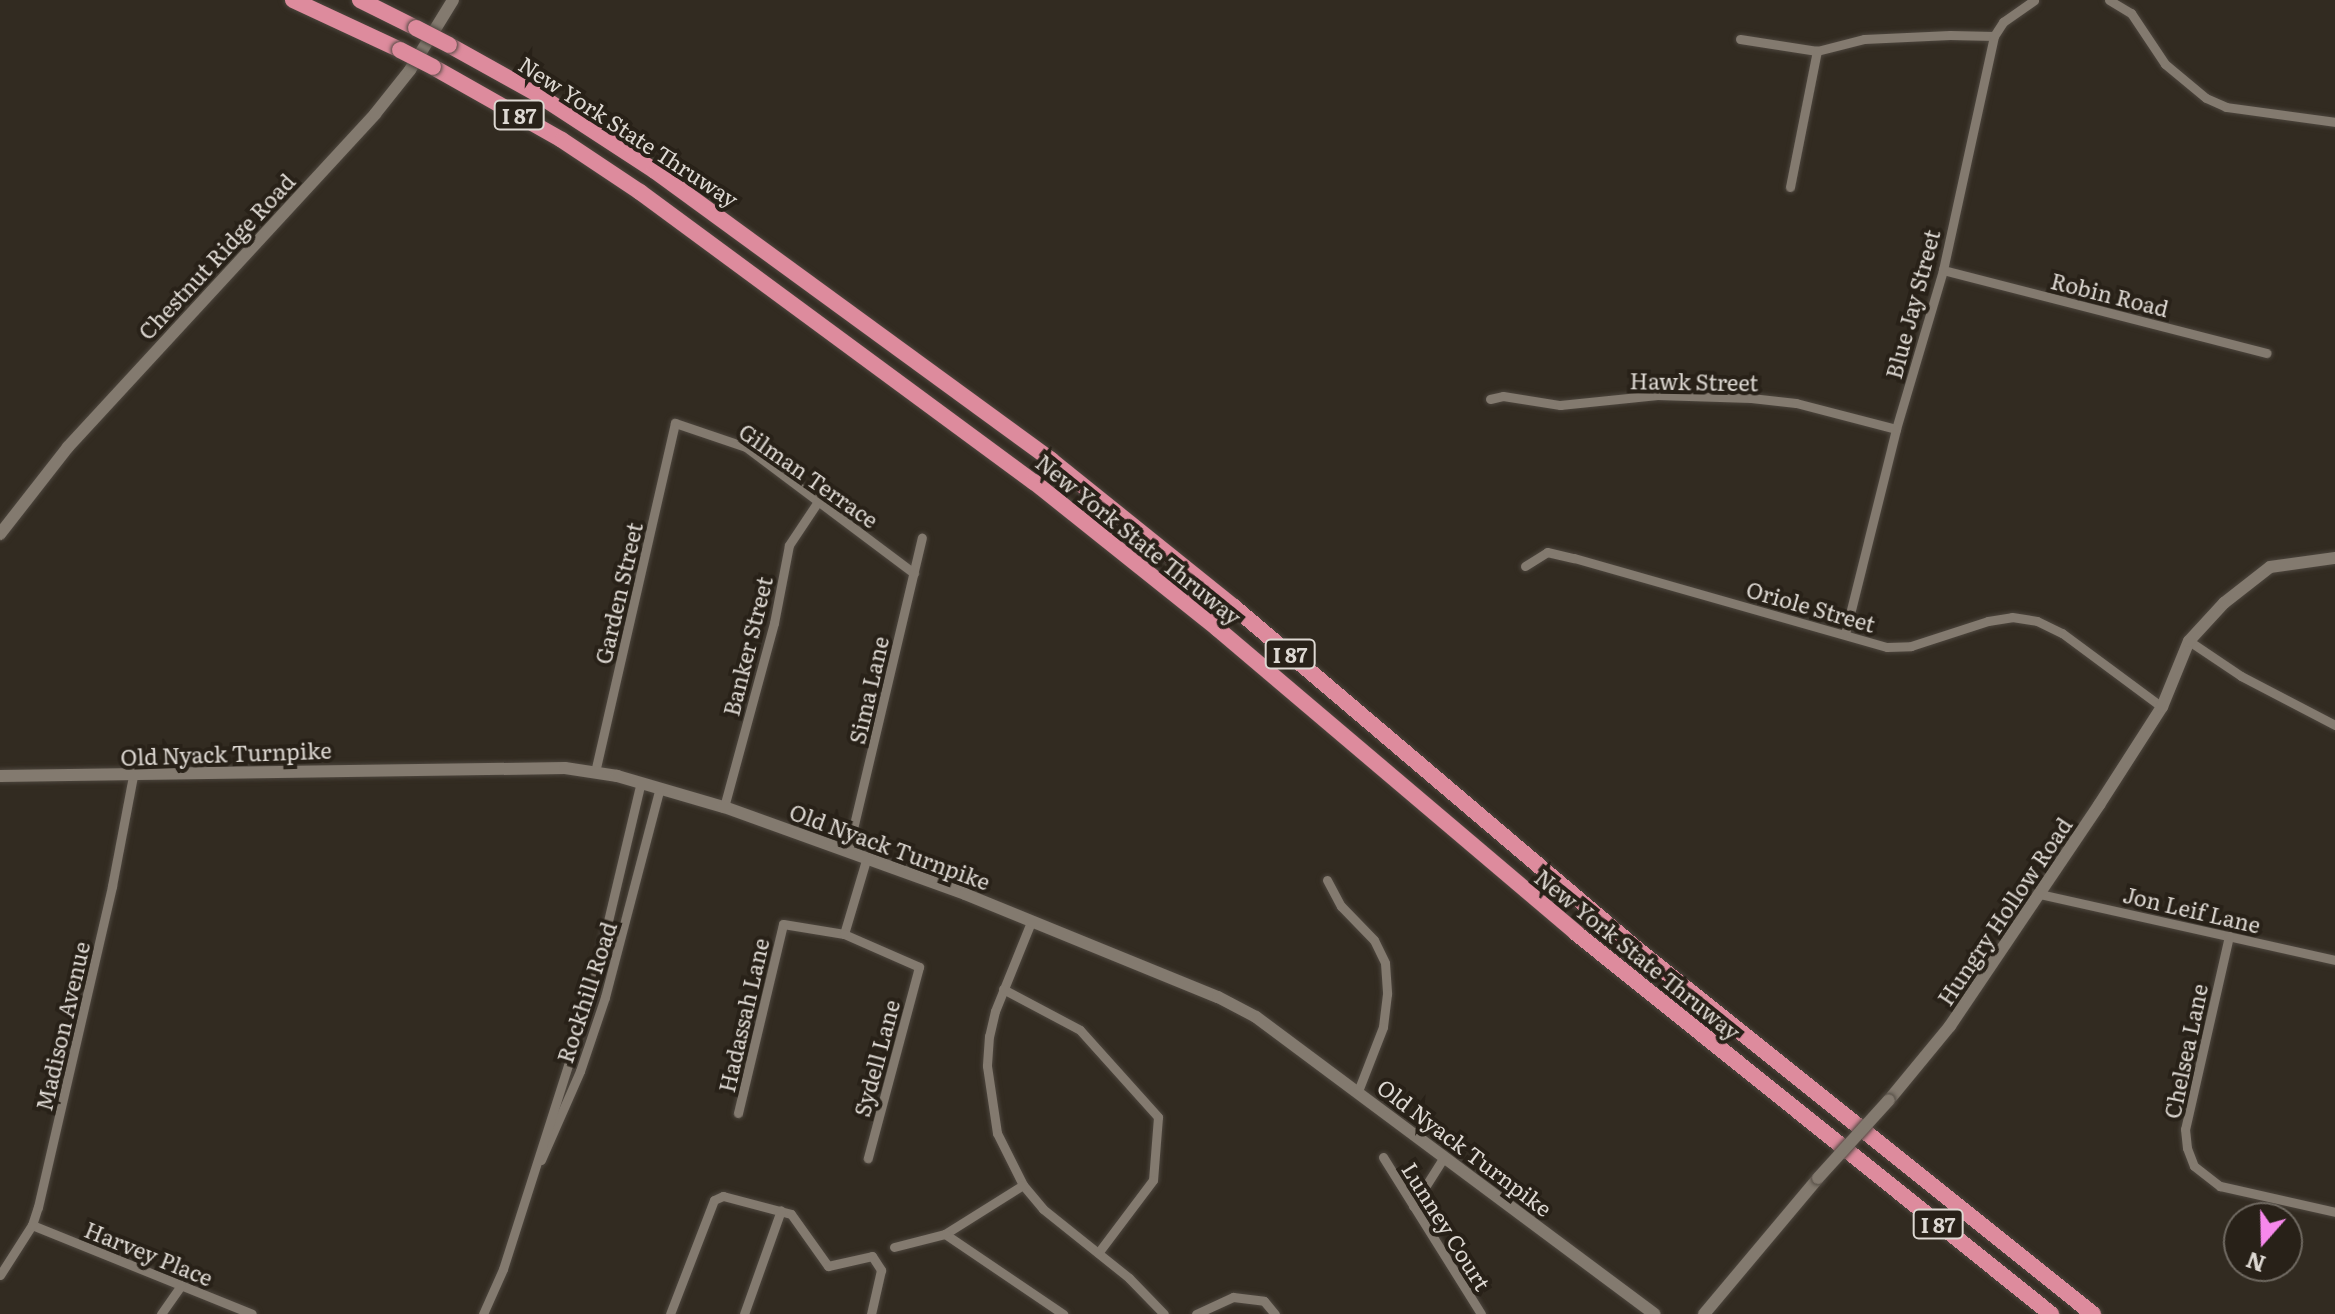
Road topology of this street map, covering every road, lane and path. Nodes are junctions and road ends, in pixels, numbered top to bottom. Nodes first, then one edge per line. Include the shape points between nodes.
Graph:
1 (293, 0) edge
2 (360, 0) edge
3 (453, 0) edge
4 (2034, 0) edge
5 (2109, 0) edge
6 (1994, 36) junction
7 (1740, 39) dead end
8 (1817, 51) junction
9 (2335, 122) edge
10 (1790, 187) dead end
11 (1943, 270) junction
12 (2267, 353) dead end
13 (1490, 399) dead end
14 (675, 423) joint
15 (1896, 429) junction
16 (819, 500) junction
17 (0, 534) edge
18 (922, 538) dead end
19 (2335, 558) edge
20 (1525, 566) dead end
21 (914, 573) junction
22 (1845, 634) junction
23 (2189, 641) junction
24 (2162, 707) junction
25 (2335, 725) edge
26 (595, 772) junction
27 (0, 776) edge
28 (133, 776) junction
29 (641, 782) junction
30 (660, 788) junction
31 (724, 807) junction
32 (848, 850) junction
33 (867, 857) junction
34 (1327, 880) dead end
35 (2040, 894) junction
36 (1031, 922) junction
37 (844, 934) junction
38 (2229, 936) junction
39 (2335, 960) edge
40 (1003, 989) junction
41 (1358, 1091) junction
42 (738, 1113) dead end
43 (1383, 1157) dead end
44 (1444, 1157) junction
45 (868, 1158) dead end
46 (1023, 1185) junction
47 (523, 1199) junction
48 (1413, 1206) junction
49 (781, 1210) junction
50 (2335, 1212) edge
51 (32, 1225) junction
52 (945, 1234) junction
53 (894, 1247) dead end
54 (1098, 1253) junction
55 (0, 1275) edge
56 (181, 1285) junction
57 (161, 1314) edge
58 (252, 1314) edge
59 (483, 1314) edge
60 (670, 1314) edge
61 (744, 1314) edge
62 (871, 1314) edge
63 (1063, 1314) edge
64 (1164, 1314) edge
65 (1196, 1314) edge
66 (1275, 1314) edge
67 (1481, 1314) edge
68 (1654, 1314) edge
69 (1704, 1314) edge
70 (2051, 1314) edge
71 (2093, 1314) edge

1 - 70 highway, New York State Thruway / I 87, bridge via 433,67 562,140 1022,473 1218,629 1576,933
2 - 71 highway, New York State Thruway / I 87, bridge via 537,94 666,178 1051,460 1234,607 1626,939
3 - 17 street, Chestnut Ridge Road via 410,70 375,114 68,447
4 - 6 street via 2003,22
5 - 9 street via 2131,13 2165,64 2206,98 2226,107
6 - 8 street via 1864,39
6 - 11 street, Blue Jay Street
7 - 8 street
8 - 10 street
11 - 12 street, Robin Road
11 - 15 street, Blue Jay Street
13 - 15 street, Hawk Street via 1503,396 1560,405 1657,395 1751,398 1796,403
14 - 16 street, Gilman Terrace via 746,447
14 - 26 street, Garden Street
15 - 22 street, Blue Jay Street
16 - 21 street, Gilman Terrace
16 - 31 street, Banker Street via 789,545 774,623
18 - 21 street, Sima Lane
19 - 23 street, Hungry Hollow Road via 2270,567 2224,603
20 - 22 street, Oriole Street via 1547,552
21 - 32 street, Sima Lane
22 - 24 street, Oriole Street via 1887,647 1911,646 1988,621 2037,621 2062,633
23 - 24 street, Hungry Hollow Road
23 - 25 street via 2241,676
24 - 35 street, Hungry Hollow Road
26 - 28 street, Old Nyack Turnpike via 344,769
26 - 29 street, Old Nyack Turnpike
27 - 28 street, Old Nyack Turnpike
28 - 51 street, Madison Avenue
29 - 30 street, Old Nyack Turnpike
29 - 47 street, Rockhill Road via 591,993
30 - 31 street, Old Nyack Turnpike
30 - 47 street, Rockhill Road via 605,997 580,1071
31 - 32 street, Old Nyack Turnpike
32 - 33 street, Old Nyack Turnpike
33 - 36 street, Old Nyack Turnpike
33 - 37 street
34 - 41 street via 1341,906 1374,940 1385,963 1383,1027
35 - 38 street, Jon Leif Lane
35 - 69 street, Hungry Hollow Road, bridge via 1950,1026
36 - 40 street
36 - 41 street, Old Nyack Turnpike via 1230,1003
37 - 42 street, Hadassah Lane via 783,924
37 - 45 street, Sydell Lane via 919,967
38 - 39 street, Jon Leif Lane
38 - 50 street, Chelsea Lane via 2185,1129 2194,1166 2220,1186
40 - 46 street via 989,1036 989,1099 997,1133
40 - 54 street via 1080,1030 1158,1117 1153,1180
41 - 44 street, Old Nyack Turnpike
43 - 48 street, Lunney Court
44 - 48 street
44 - 68 street, Old Nyack Turnpike
46 - 52 street
46 - 54 street via 1043,1209
47 - 59 street, Rockhill Road via 503,1269
48 - 67 street, Lunney Court
49 - 60 street via 735,1196 714,1200
49 - 61 street
49 - 62 street via 798,1222 828,1266 872,1256 881,1270
51 - 55 street, Madison Avenue
51 - 56 street, Harvey Place
52 - 53 street
52 - 63 street
54 - 64 street
56 - 57 street
56 - 58 street, Harvey Place
65 - 66 street via 1233,1297 1264,1301

